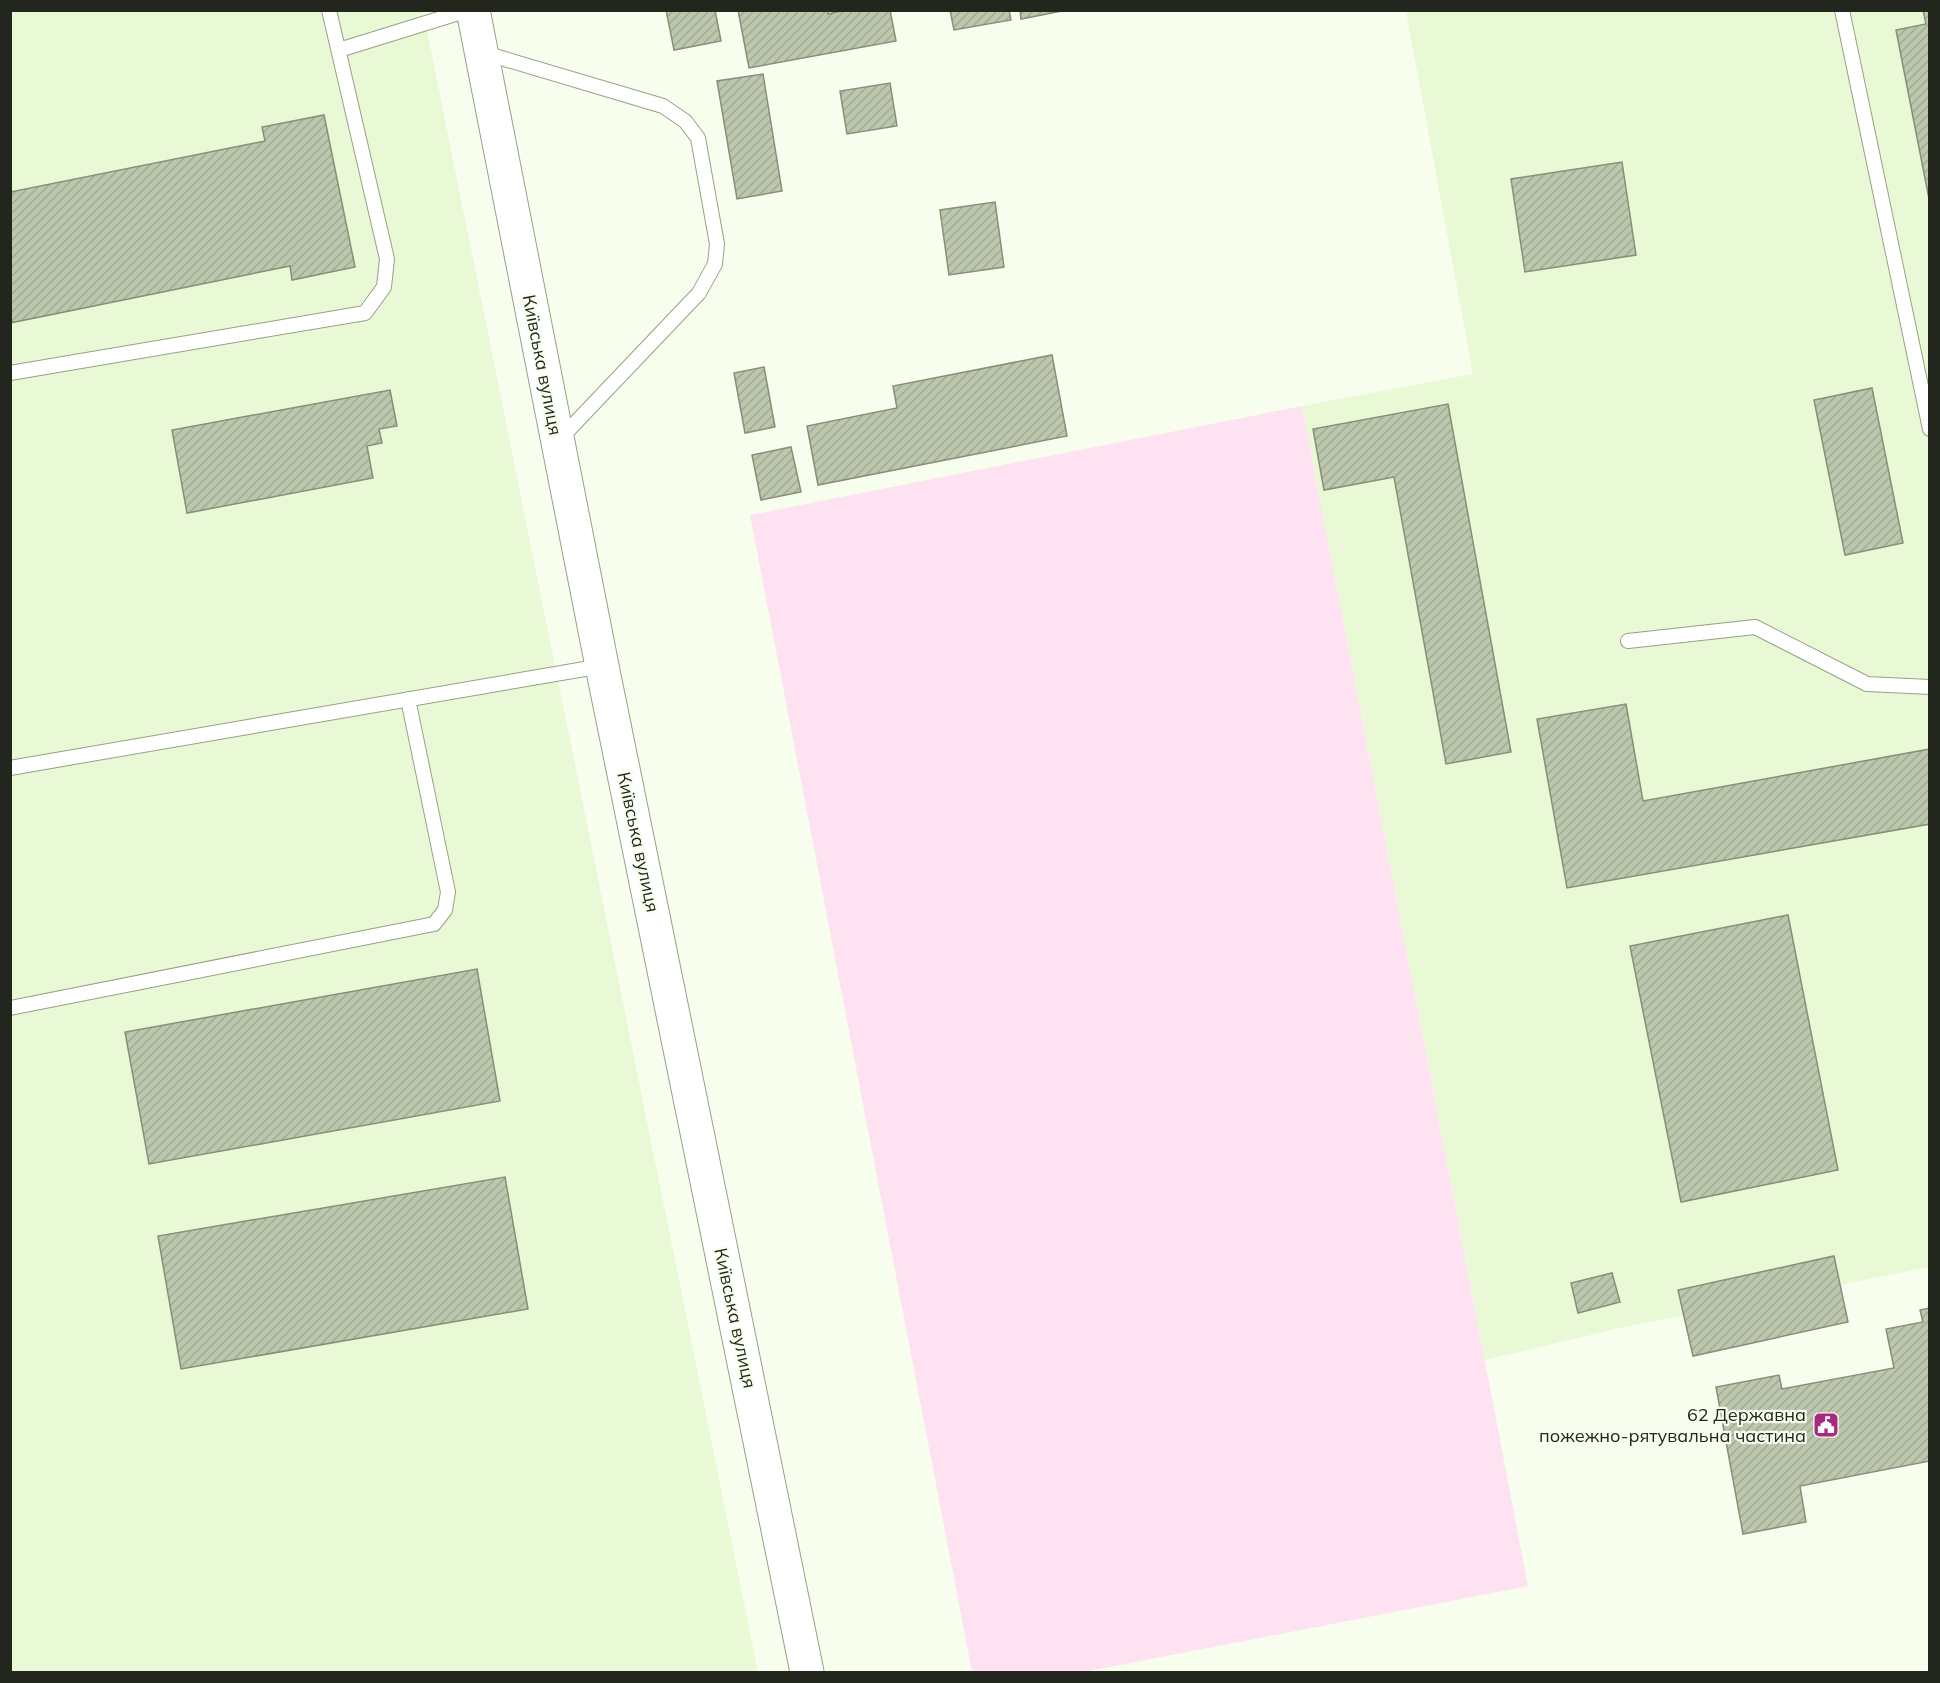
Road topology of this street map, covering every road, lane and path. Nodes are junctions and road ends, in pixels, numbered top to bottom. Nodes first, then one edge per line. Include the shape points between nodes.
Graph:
1 (329, 10) edge
2 (470, 10) edge
3 (1842, 10) edge
4 (339, 50) junction
5 (481, 51) junction
6 (10, 373) edge
7 (1929, 429) edge
8 (557, 441) junction
9 (1628, 641) dead end
10 (602, 666) junction
11 (1929, 687) edge
12 (408, 699) junction
13 (10, 768) edge
14 (10, 1008) edge
15 (807, 1672) edge

1 - 4 lane
2 - 4 lane
2 - 5 main road, Київська вулиця
3 - 7 lane
4 - 6 lane via 387,259 384,287 365,313
5 - 8 main road, Київська вулиця
5 - 8 lane via 663,106 685,121 698,138 717,244 715,264 699,293
8 - 10 main road, Київська вулиця
9 - 11 lane via 1755,627 1868,684
10 - 12 lane
10 - 15 main road, Київська вулиця
12 - 13 lane
12 - 14 lane via 448,892 445,910 434,924

